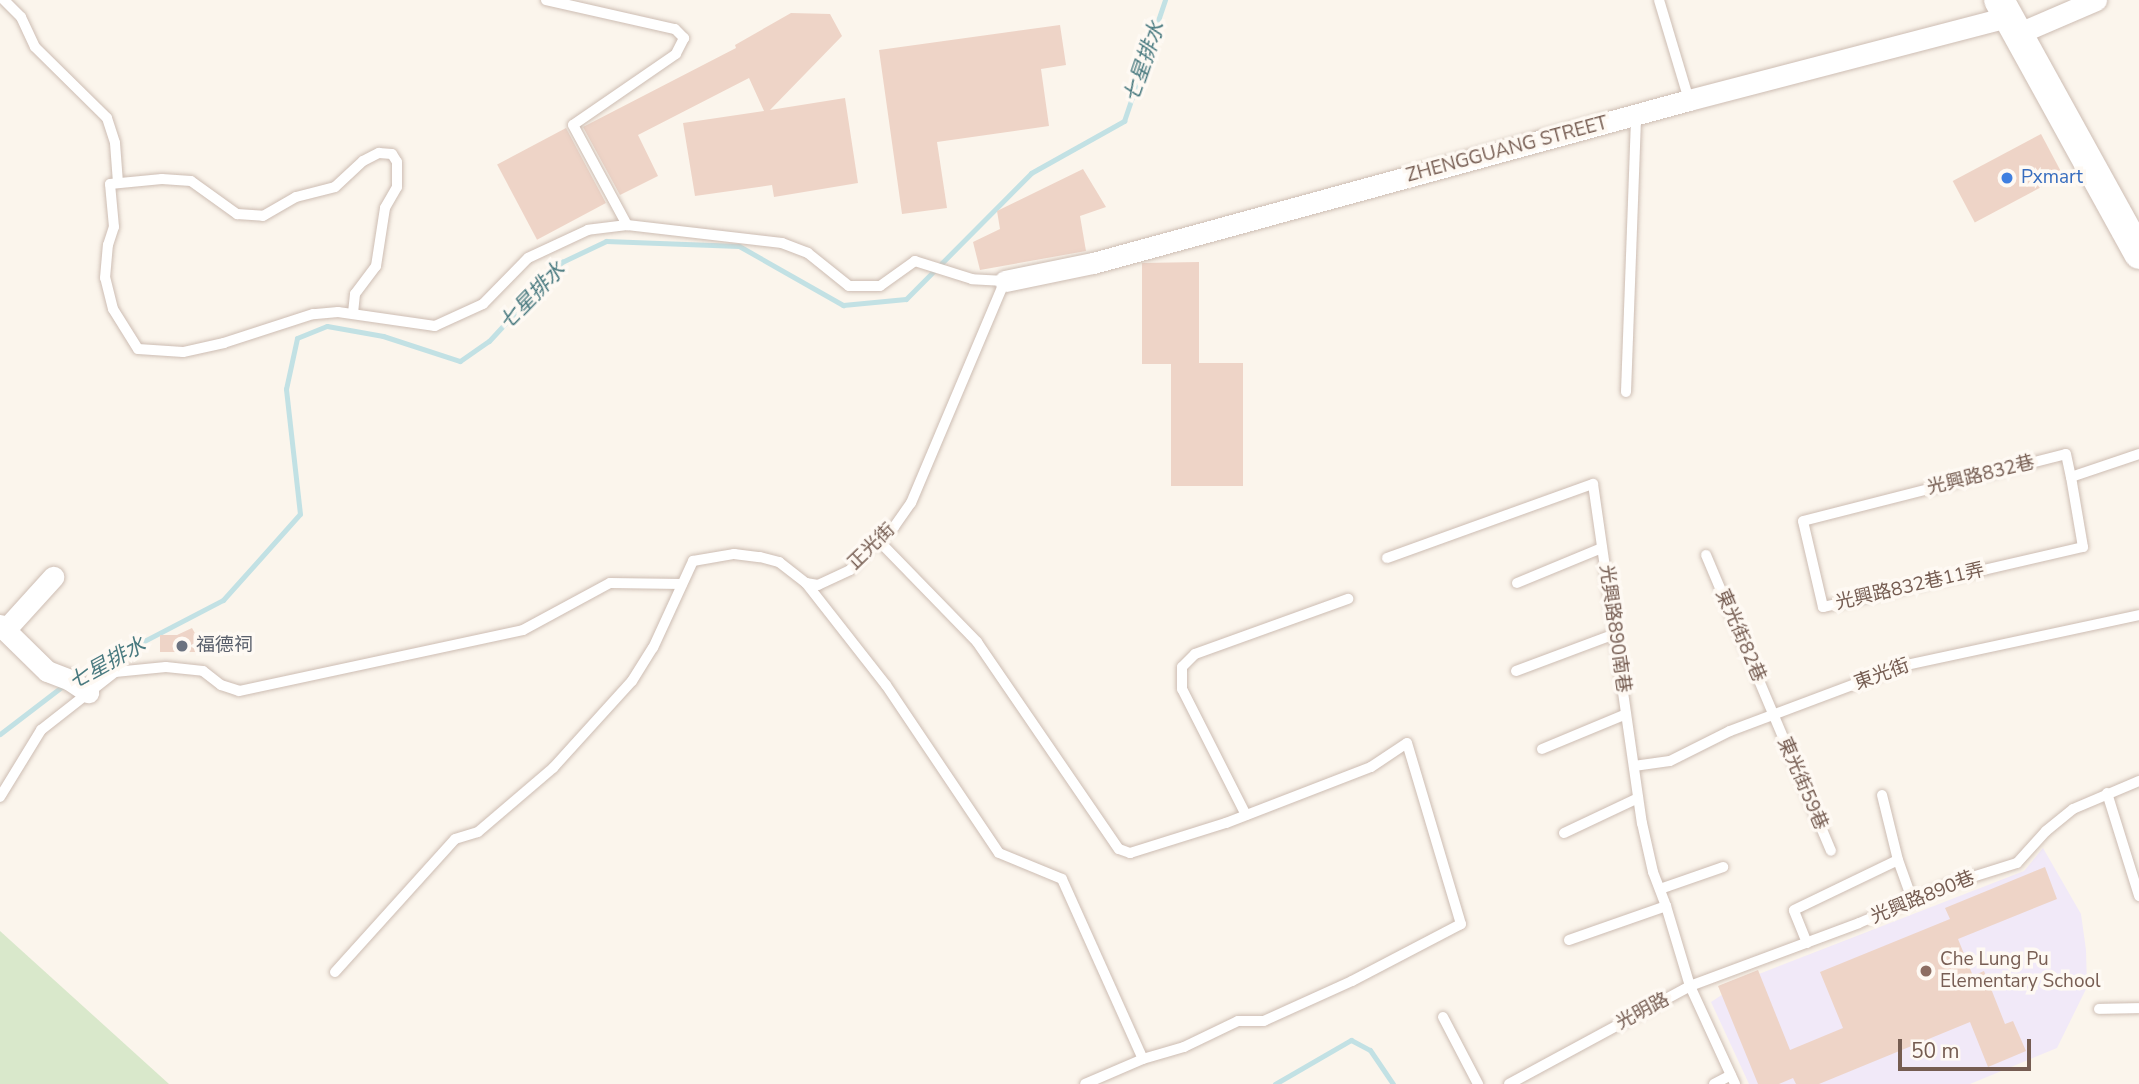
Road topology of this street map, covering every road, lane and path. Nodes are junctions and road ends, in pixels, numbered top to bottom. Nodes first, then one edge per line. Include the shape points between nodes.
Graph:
1 (5, 0) edge
2 (547, 0) edge
3 (1659, 0) edge
4 (2096, 0) edge
5 (2008, 17) edge
6 (1689, 100) junction
7 (1636, 115) junction
8 (118, 183) junction
9 (626, 225) junction
10 (2139, 254) edge
11 (1006, 281) junction
12 (353, 314) junction
13 (1626, 392) dead end
14 (2139, 454) edge
15 (2071, 477) junction
16 (1803, 521) joint
17 (877, 539) junction
18 (1602, 548) junction
19 (1706, 555) dead end
20 (1387, 558) dead end
21 (53, 577) dead end
22 (806, 583) junction
23 (1517, 583) dead end
24 (682, 584) junction
25 (1348, 599) dead end
26 (2139, 615) edge
27 (2, 628) edge
28 (1615, 634) junction
29 (1516, 671) dead end
30 (88, 692) junction
31 (1626, 714) junction
32 (1774, 716) junction
33 (1542, 749) dead end
34 (1634, 766) junction
35 (2139, 781) edge
36 (2106, 793) junction
37 (1882, 795) dead end
38 (0, 797) edge
39 (1638, 798) junction
40 (1246, 815) junction
41 (1564, 833) dead end
42 (1831, 851) dead end
43 (1898, 860) junction
44 (1723, 867) dead end
45 (1660, 889) junction
46 (2139, 896) edge
47 (1912, 899) junction
48 (1666, 906) junction
49 (1569, 940) dead end
50 (1807, 943) junction
51 (335, 972) dead end
52 (1690, 986) junction
53 (2139, 1008) edge
54 (2099, 1009) dead end
55 (1443, 1017) dead end
56 (1143, 1059) junction
57 (1733, 1080) edge
58 (1085, 1084) edge
59 (1478, 1084) edge
60 (1509, 1084) edge
61 (1714, 1084) edge

1 - 8 lane via 21,17 35,47 107,118 115,143
2 - 9 lane via 675,29 684,38 676,54 573,124
3 - 6 lane
4 - 5 street, ZHENGGUANG STREET
5 - 6 street, ZHENGGUANG STREET
5 - 10 main road
6 - 7 street, ZHENGGUANG STREET
7 - 11 street, ZHENGGUANG STREET via 1063,271
7 - 13 lane
8 - 12 lane via 110,184 114,227 105,278 113,309 138,349 183,352 313,314
8 - 12 lane via 191,181 237,214 263,216 296,197 335,187 362,161 379,153 392,154 397,162 397,187 385,208 376,267 355,294
9 - 11 lane via 782,243 808,253 849,286 880,286 915,261 972,279
9 - 12 lane via 588,230 528,258 484,304 435,326
11 - 17 lane, 正光街 via 911,503 894,527
14 - 15 lane
15 - 16 lane, 光興路832巷 via 2066,454
15 - 16 lane, 光興路832巷11弄 via 2082,547 1823,607
17 - 22 lane, 正光街 via 850,570 818,585
17 - 40 lane via 977,642 1118,849 1130,853
18 - 20 lane, 光興路890南巷 via 1593,484
18 - 23 lane
18 - 28 lane, 光興路890南巷
19 - 32 lane, 東光街82巷
21 - 27 street
22 - 24 lane via 779,562 734,554 693,561
22 - 56 lane via 886,685 999,853 1062,879
24 - 30 lane via 610,583 523,630 239,691 203,671 166,667 115,672
24 - 51 lane via 653,648 632,681 553,768 478,832 455,839
25 - 40 lane via 1195,654 1182,667 1182,690
26 - 32 lane, 東光街 via 1906,665
27 - 30 street via 47,671
28 - 29 lane
28 - 31 lane, 光興路890南巷
30 - 38 lane via 41,730
31 - 33 lane
31 - 34 lane, 光興路890南巷
32 - 34 lane, 東光街 via 1730,731 1670,761
32 - 42 lane, 東光街59巷
34 - 39 lane, 光興路890南巷
35 - 36 lane, 光興路890巷
36 - 46 lane
36 - 47 lane, 光興路890巷 via 2073,809 2017,863
37 - 43 lane
39 - 41 lane
39 - 45 lane, 光興路890南巷
40 - 56 lane via 1371,767 1407,743 1461,924 1264,1021 1238,1021 1184,1047
43 - 47 lane
43 - 50 lane via 1794,910
44 - 45 lane
45 - 48 lane, 光興路890南巷
47 - 50 lane, 光興路890巷
48 - 49 lane
48 - 52 lane, 光興路890南巷
50 - 52 lane, 光興路890巷
52 - 57 lane, 光明路
52 - 60 lane, 光明路
53 - 54 lane
55 - 59 lane
56 - 58 lane
57 - 61 lane, 光明路

